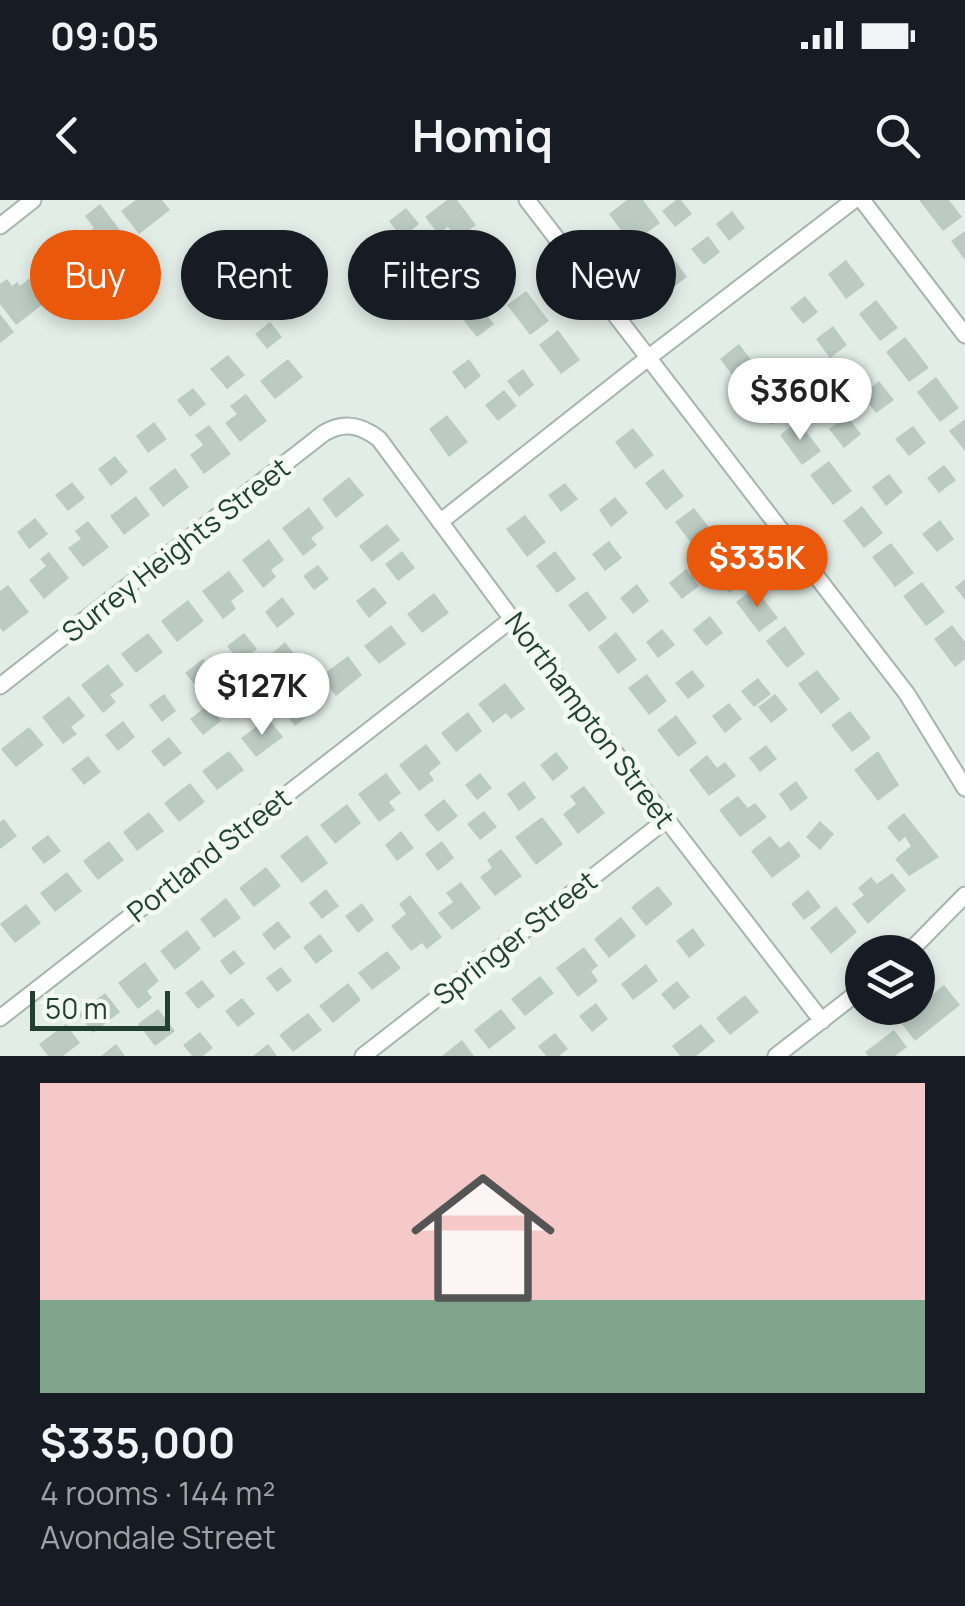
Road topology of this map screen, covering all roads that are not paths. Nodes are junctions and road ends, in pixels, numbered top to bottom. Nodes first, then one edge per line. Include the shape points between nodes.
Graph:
1 (32, 200) edge
2 (526, 200) edge
3 (858, 200) edge
4 (0, 226) edge
5 (965, 335) edge
6 (648, 358) junction
7 (356, 426) joint
8 (440, 522) junction
9 (512, 619) junction
10 (0, 686) edge
11 (965, 788) edge
12 (666, 820) junction
13 (965, 894) edge
14 (925, 935) edge
15 (845, 1002) edge
16 (0, 1018) edge
17 (822, 1020) junction
18 (362, 1056) edge
19 (776, 1056) edge

1 - 4 street
2 - 6 street
3 - 5 street
3 - 6 street
6 - 8 street
6 - 11 street via 906,694
7 - 8 street, Northampton Street via 379,438
7 - 10 street, Surrey Heights Street via 324,433
8 - 9 street, Northampton Street
9 - 12 street, Northampton Street
9 - 16 street, Portland Street
12 - 17 street, Northampton Street
12 - 18 street, Springer Street
13 - 14 street
15 - 17 street
17 - 19 street

